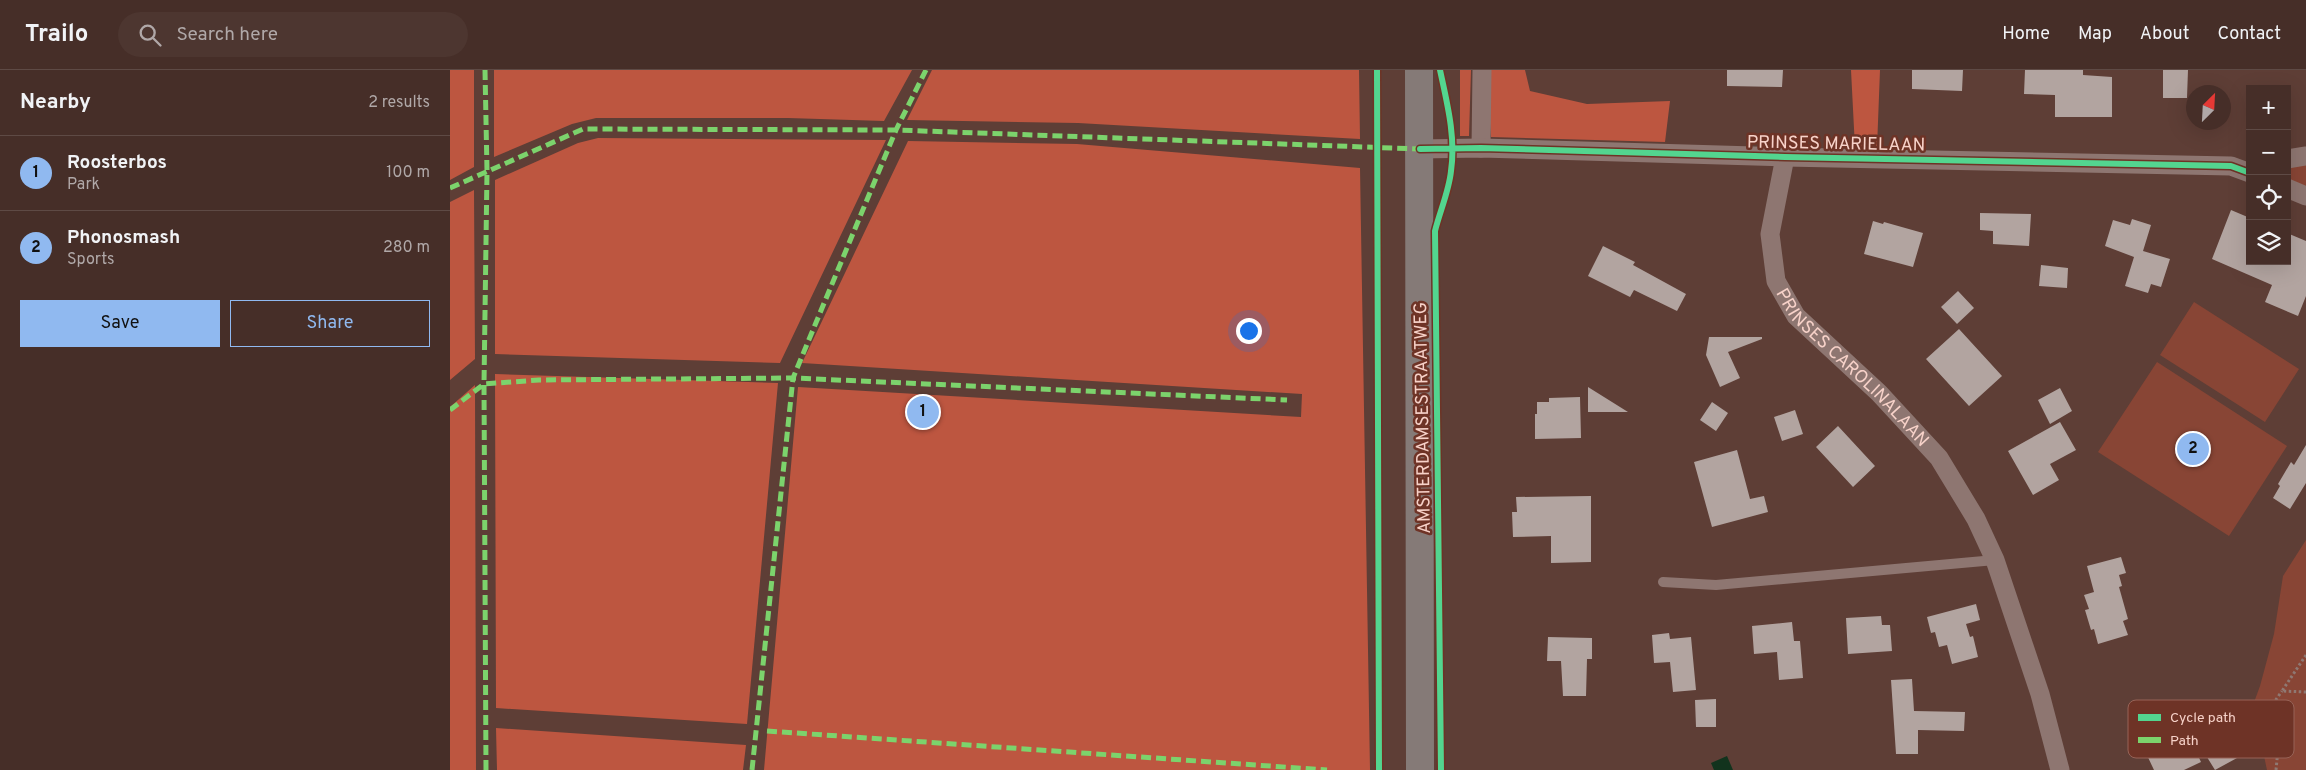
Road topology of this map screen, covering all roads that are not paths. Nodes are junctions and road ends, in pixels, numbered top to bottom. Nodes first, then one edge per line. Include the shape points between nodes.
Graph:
1 (1419, 70) edge
2 (1482, 70) edge
3 (1481, 148) junction
4 (1420, 149) junction
5 (2306, 156) edge
6 (1784, 157) junction
7 (2291, 158) edge
8 (2246, 164) edge
9 (2231, 166) junction
10 (2246, 172) edge
11 (2291, 190) edge
12 (2306, 196) edge
13 (1995, 560) junction
14 (1663, 582) dead end
15 (1420, 770) edge
16 (2060, 770) edge

1 - 4 main road, AMSTERDAMSESTRAATWEG
2 - 3 street
3 - 4 street, PRINSES MARIELAAN
3 - 6 street, PRINSES MARIELAAN
4 - 15 main road, AMSTERDAMSESTRAATWEG
5 - 7 street
6 - 9 street, PRINSES MARIELAAN
6 - 13 street, PRINSES CAROLINALAAN via 1770,234 1776,281 1796,316 1879,393 1939,458 1976,519
8 - 9 street
9 - 10 street, PRINSES MARIELAAN
11 - 12 street
13 - 14 lane via 1716,585
13 - 16 street, PRINSES CAROLINALAAN via 2040,694

